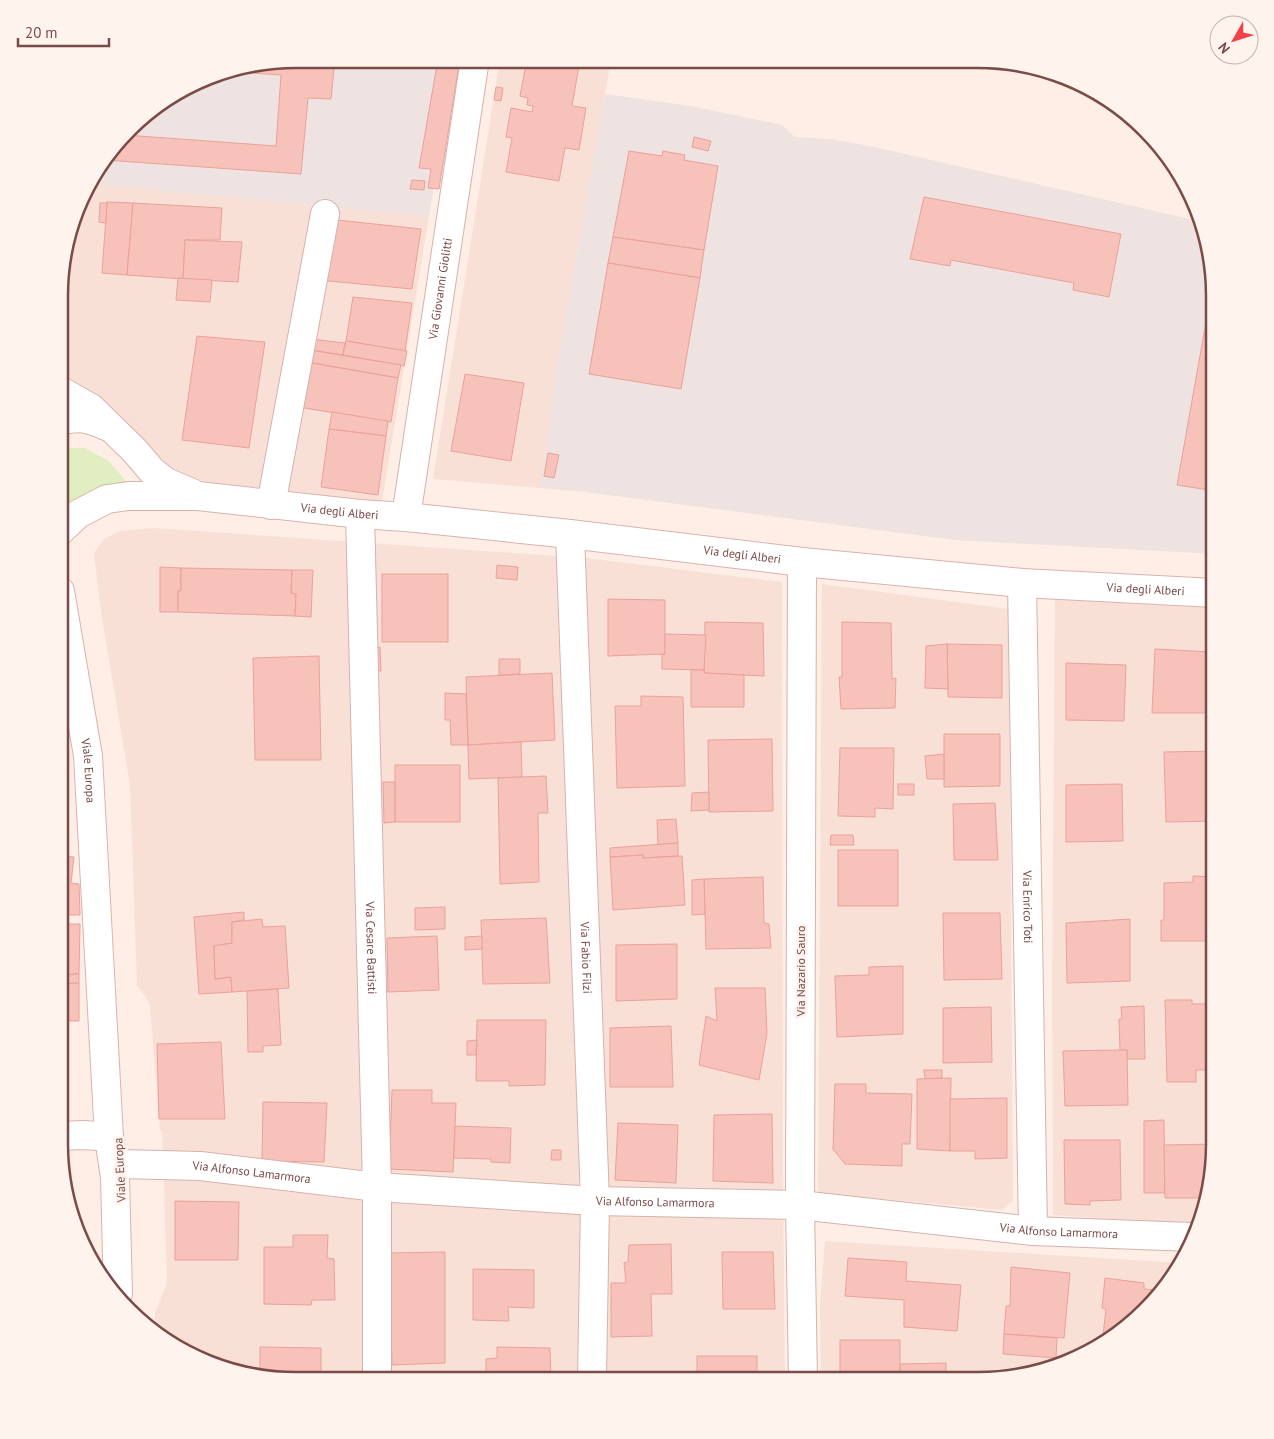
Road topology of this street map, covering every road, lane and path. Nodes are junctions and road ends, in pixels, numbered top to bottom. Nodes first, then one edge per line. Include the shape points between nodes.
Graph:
1 (474, 68) edge
2 (325, 214) dead end
3 (68, 395) edge
4 (68, 420) edge
5 (112, 428) junction
6 (198, 496) junction
7 (271, 505) junction
8 (360, 514) junction
9 (406, 517) junction
10 (68, 523) edge
11 (570, 534) junction
12 (802, 562) junction
13 (1022, 584) junction
14 (1206, 592) edge
15 (68, 638) edge
16 (100, 952) junction
17 (68, 1136) edge
18 (109, 1137) junction
19 (121, 1164) junction
20 (377, 1187) junction
21 (595, 1201) junction
22 (800, 1205) junction
23 (1033, 1231) junction
24 (1186, 1237) edge
25 (118, 1286) edge
26 (124, 1294) edge
27 (377, 1372) edge
28 (592, 1372) edge
29 (803, 1372) edge

1 - 9 street, Via Giovanni Giolitti
2 - 7 street
3 - 5 street, Via degli Alberi via 91,408
4 - 5 street, Via degli Alberi via 90,419
5 - 6 street, Via degli Alberi via 159,477
6 - 7 street, Via degli Alberi
6 - 10 street, Via degli Alberi via 107,499 78,514
7 - 8 street, Via degli Alberi
8 - 9 street, Via degli Alberi
8 - 20 street, Via Cesare Battisti
9 - 11 street, Via degli Alberi
11 - 12 street, Via degli Alberi
11 - 21 street, Via Fabio Filzi
12 - 13 street, Via degli Alberi
12 - 22 street, Via Nazario Sauro
13 - 14 street, Via degli Alberi
13 - 23 street, Via Enrico Toti
15 - 16 street, Viale Europa via 88,756
16 - 18 street, Viale Europa
16 - 19 street, Viale Europa
17 - 18 street
18 - 25 street, Viale Europa via 115,1178
19 - 20 street, Via Alfonso Lamarmora via 200,1166
19 - 26 street, Viale Europa
20 - 21 street, Via Alfonso Lamarmora
20 - 27 street, Via Cesare Battisti
21 - 22 street, Via Alfonso Lamarmora
21 - 28 street, Via Fabio Filzi
22 - 23 street, Via Alfonso Lamarmora
22 - 29 street, Via Nazario Sauro
23 - 24 street, Via Alfonso Lamarmora

